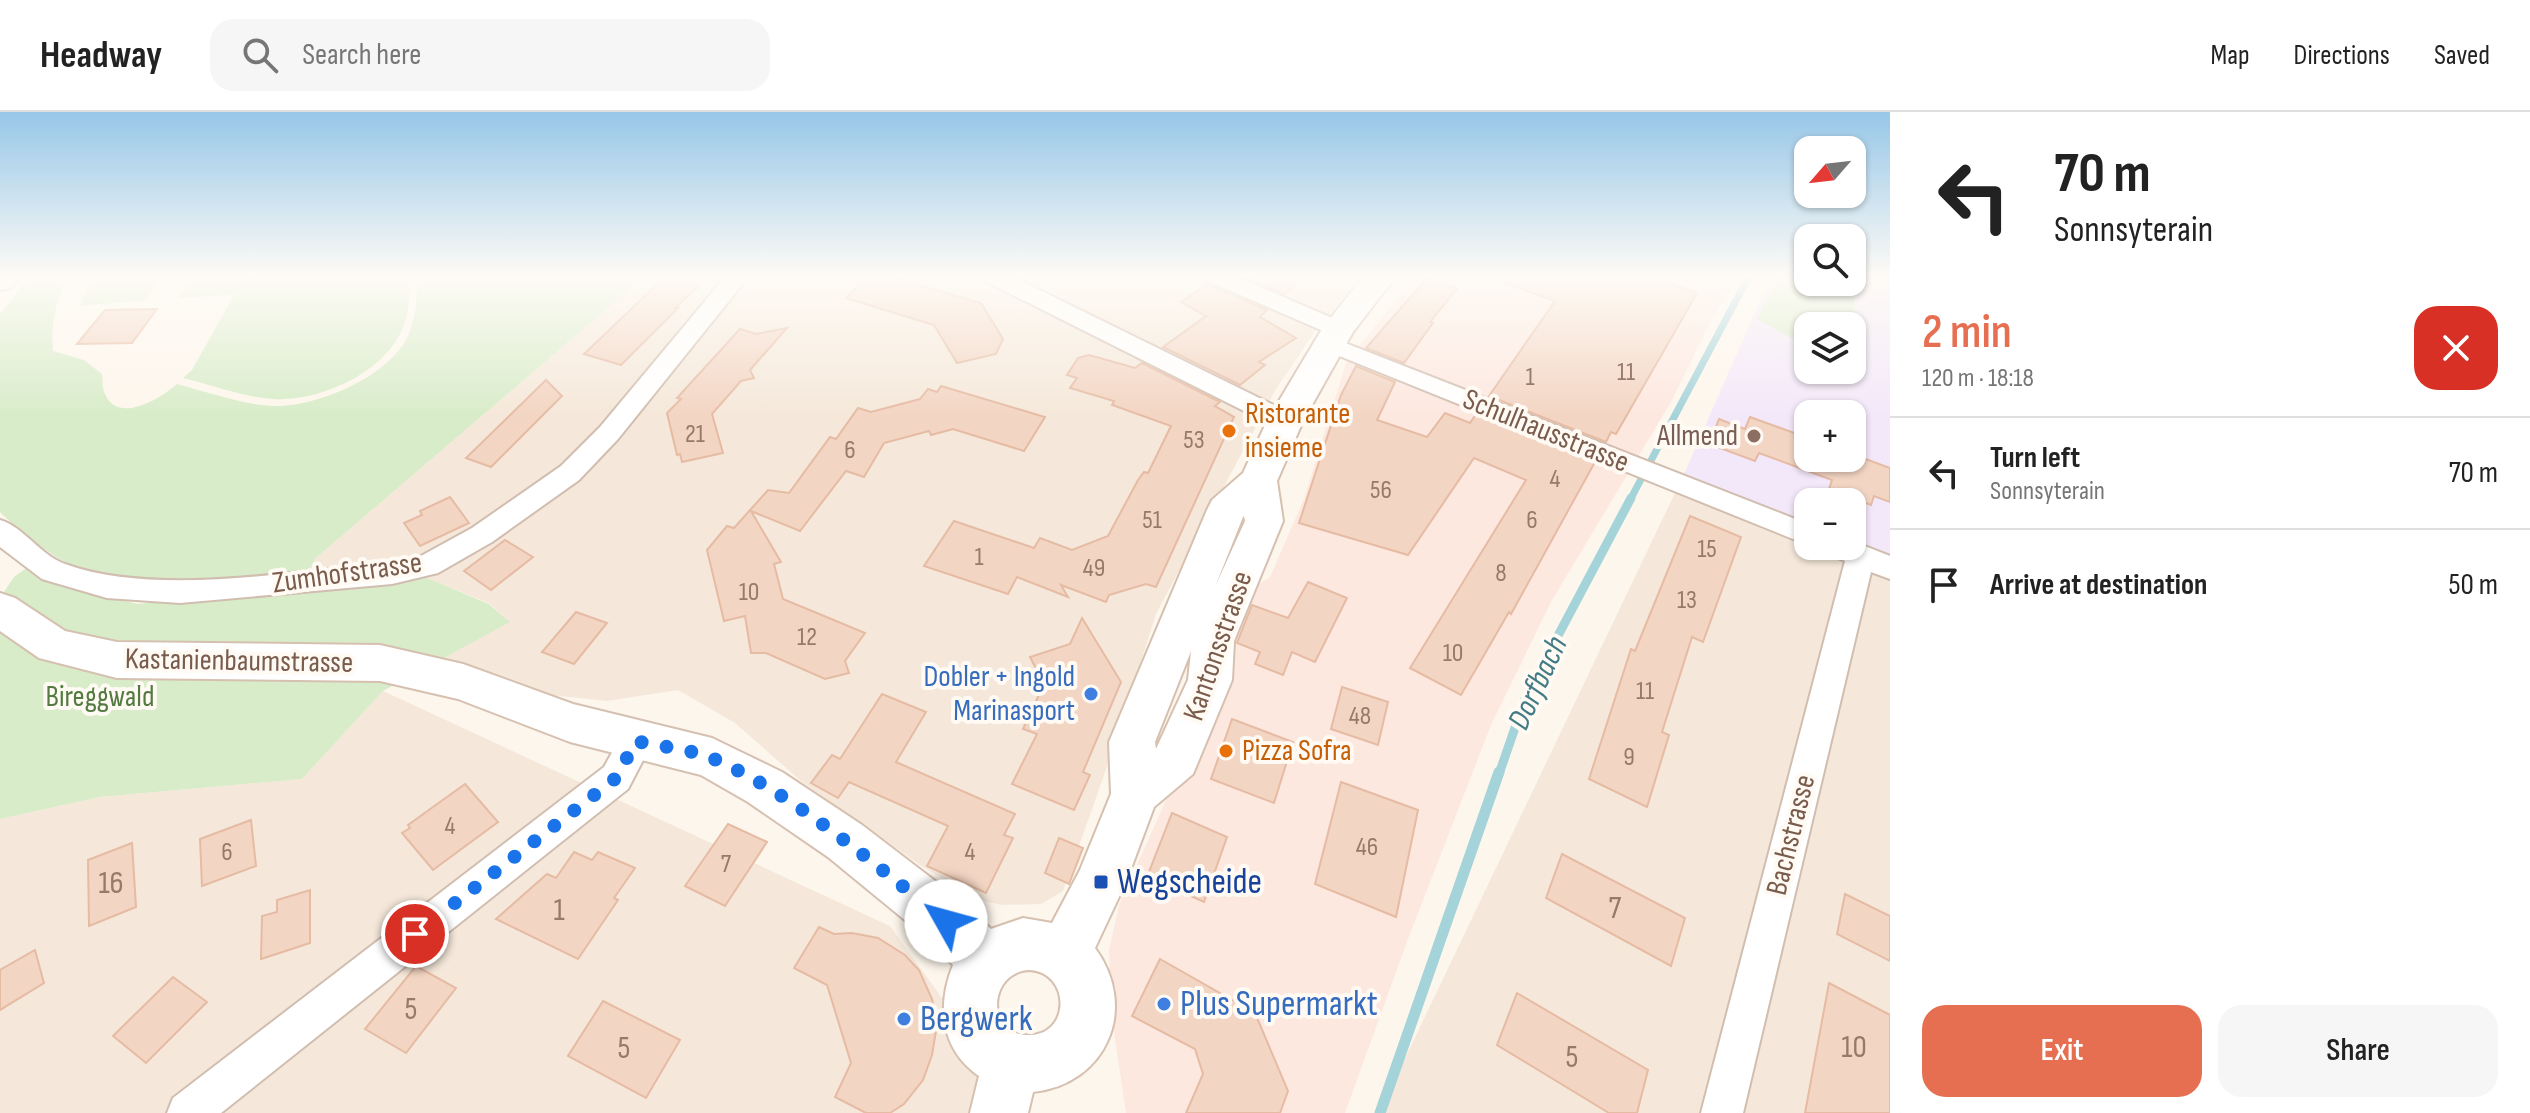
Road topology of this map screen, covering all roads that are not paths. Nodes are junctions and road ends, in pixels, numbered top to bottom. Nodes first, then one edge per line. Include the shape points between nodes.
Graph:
1 (700, 323) edge
2 (1091, 323) edge
3 (1308, 323) edge
4 (1344, 323) edge
5 (1334, 336) junction
6 (1285, 421) junction
7 (0, 530) edge
8 (1794, 530) edge
9 (1861, 560) edge
10 (0, 609) edge
11 (636, 741) junction
12 (1063, 956) junction
13 (986, 960) junction
14 (1005, 1087) edge
15 (188, 1113) edge
16 (1722, 1113) edge

1 - 7 street, Zumhofstrasse via 570,473 428,565 392,573 180,592 107,587 52,571
2 - 6 street
3 - 5 street, Schulhausstrasse
4 - 5 main road, Kantonsstrasse
5 - 6 main road, Kantonsstrasse
5 - 8 street, Schulhausstrasse
6 - 12 main road, Kantonsstrasse via 1258,481 1264,521 1213,641 1210,680 1176,760 1135,794 1101,882
9 - 16 street, Bachstrasse
10 - 11 main road, Kastanienbaumstrasse via 54,646 117,660 380,663 463,682 570,723
11 - 13 main road, Kastanienbaumstrasse via 712,758 765,787 845,841 946,921
11 - 15 street via 616,778
12 - 13 main road via 1031,943 1014,944
12 - 14 main road via 1088,994 1087,1025 1080,1039 1057,1059
13 - 14 main road via 971,985 971,1015

